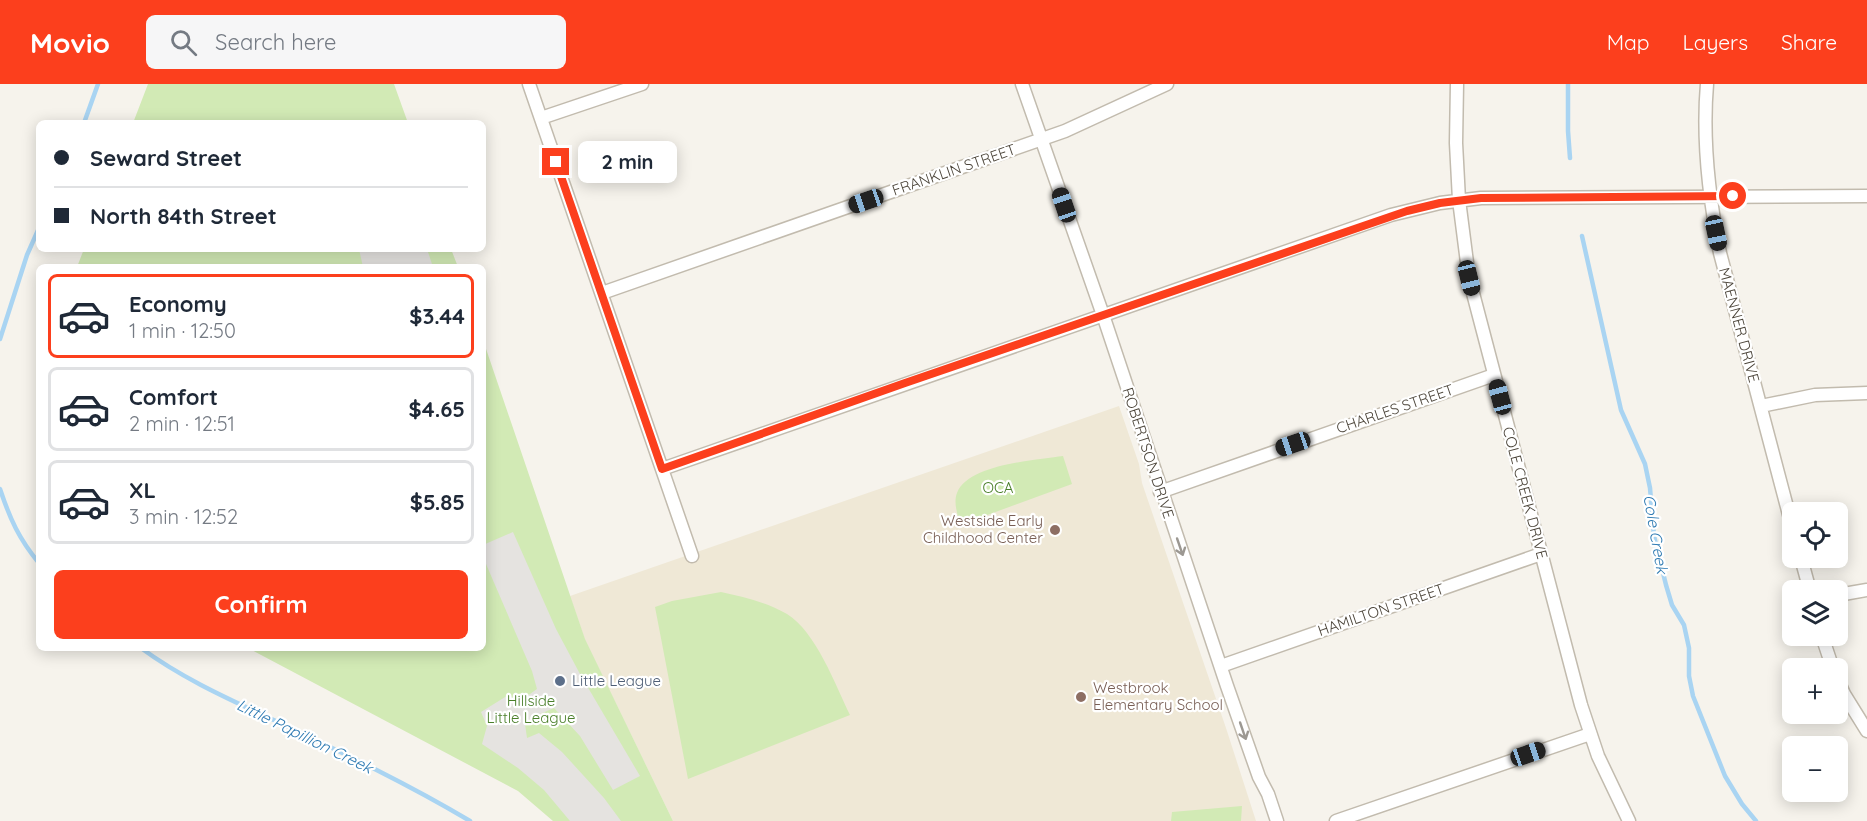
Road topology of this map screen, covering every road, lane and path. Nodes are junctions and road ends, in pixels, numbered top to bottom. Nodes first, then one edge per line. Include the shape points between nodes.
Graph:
1 (529, 84) edge
2 (642, 84) edge
3 (1022, 84) edge
4 (1167, 84) edge
5 (1457, 84) edge
6 (1707, 84) edge
7 (541, 118) junction
8 (1041, 139) junction
9 (1710, 196) junction
10 (1867, 196) edge
11 (1459, 200) junction
12 (602, 293) junction
13 (1103, 315) junction
14 (1494, 375) junction
15 (1867, 393) edge
16 (1761, 406) junction
17 (662, 469) junction
18 (1160, 492) junction
19 (1786, 502) edge
20 (1541, 554) junction
21 (692, 556) dead end
22 (1867, 590) edge
23 (1848, 593) edge
24 (1221, 666) junction
25 (1848, 700) edge
26 (1867, 731) edge
27 (1590, 734) junction
28 (1277, 821) edge
29 (1336, 821) edge
30 (1629, 821) edge

1 - 7 street
2 - 7 street
3 - 8 street, ROBERTSON DRIVE
4 - 8 street, FRANKLIN STREET
5 - 11 street, COLE CREEK DRIVE
6 - 9 street, MAENNER DRIVE
7 - 12 street
8 - 12 street, FRANKLIN STREET
8 - 13 street, ROBERTSON DRIVE
9 - 10 street
9 - 11 street
9 - 16 street, MAENNER DRIVE via 1720,253
11 - 13 street via 1391,215
11 - 14 street, COLE CREEK DRIVE via 1469,278
12 - 17 street
13 - 17 street
13 - 18 street, ROBERTSON DRIVE
14 - 18 street, CHARLES STREET
14 - 20 street, COLE CREEK DRIVE
15 - 16 street via 1815,395
16 - 19 street, MAENNER DRIVE
17 - 21 street
18 -> 24 street, ROBERTSON DRIVE
20 - 24 street, HAMILTON STREET
20 - 27 street, COLE CREEK DRIVE
22 - 23 street
24 -> 28 street, ROBERTSON DRIVE
25 - 26 street
27 - 29 street
27 - 30 street, COLE CREEK DRIVE

